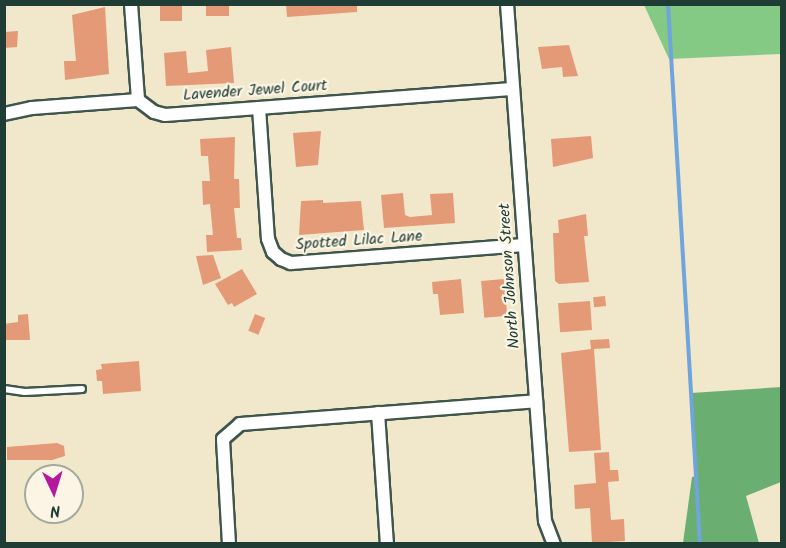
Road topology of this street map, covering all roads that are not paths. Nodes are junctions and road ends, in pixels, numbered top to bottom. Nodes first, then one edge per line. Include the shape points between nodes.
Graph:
1 (131, 4) edge
2 (507, 4) edge
3 (512, 89) junction
4 (138, 100) junction
5 (259, 108) junction
6 (4, 114) edge
7 (524, 245) junction
8 (4, 389) edge
9 (82, 389) dead end
10 (536, 401) junction
11 (378, 413) junction
12 (229, 543) edge
13 (387, 543) edge
14 (554, 543) edge

1 - 4 street
2 - 3 street, North Johnson Street
3 - 5 street, Lavender Jewel Court
3 - 7 street, North Johnson Street
4 - 5 street, Lavender Jewel Court via 154,112 165,114
4 - 6 street via 32,108
5 - 7 street, Spotted Lilac Lane via 268,238 273,252 281,259 291,263
7 - 10 street, North Johnson Street
8 - 9 lane
10 - 11 street
10 - 14 street, North Johnson Street via 545,521
11 - 12 street via 240,424 223,440
11 - 13 street

